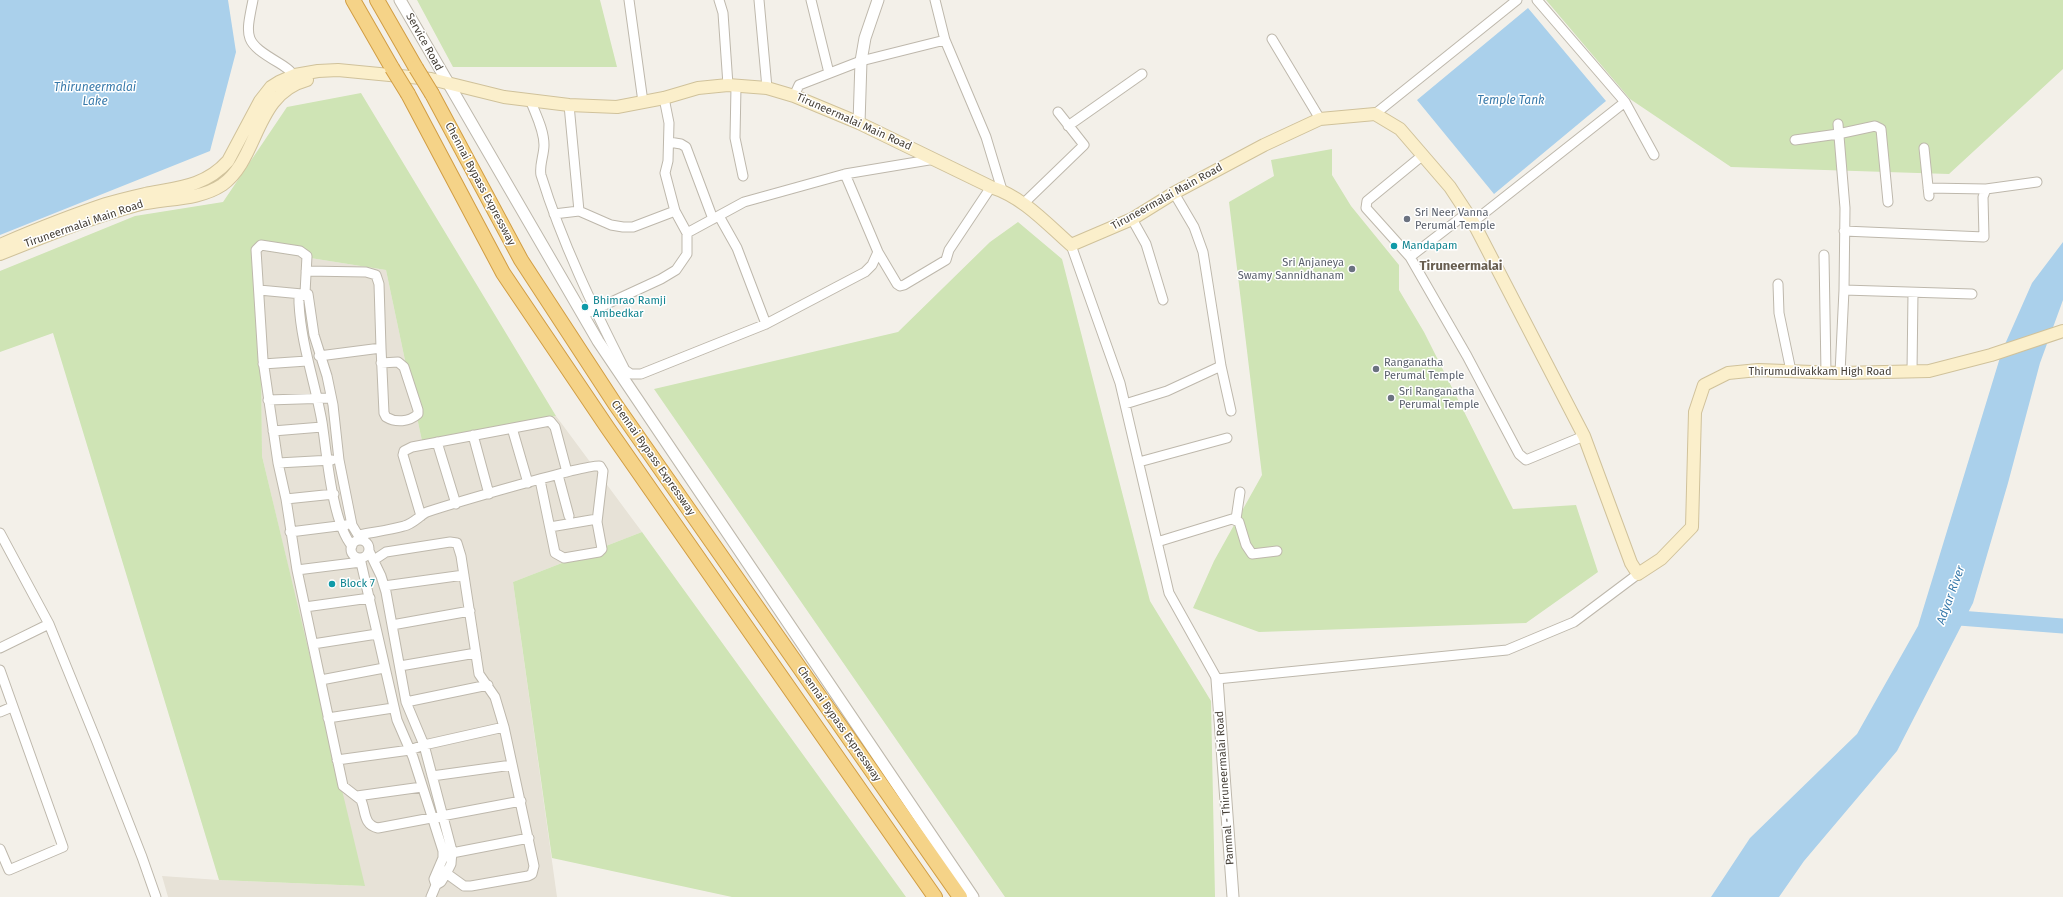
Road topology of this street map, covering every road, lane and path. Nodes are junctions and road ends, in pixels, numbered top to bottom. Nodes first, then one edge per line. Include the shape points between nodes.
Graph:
1 (253, 0) edge
2 (352, 0) edge
3 (377, 0) edge
4 (400, 0) edge
5 (629, 0) edge
6 (719, 0) edge
7 (759, 0) edge
8 (811, 0) edge
9 (878, 0) edge
10 (935, 0) edge
11 (1517, 0) edge
12 (1537, 0) edge
13 (1272, 39) dead end
14 (945, 40) junction
15 (860, 61) junction
16 (829, 73) junction
17 (1142, 74) dead end
18 (296, 79) junction
19 (447, 83) junction
20 (732, 86) junction
21 (767, 88) junction
22 (794, 96) junction
23 (664, 98) junction
24 (531, 102) junction
25 (643, 102) junction
26 (1625, 102) junction
27 (569, 105) junction
28 (1058, 112) dead end
29 (1375, 114) junction
30 (1320, 119) junction
31 (859, 123) junction
32 (1838, 124) dead end
33 (1068, 126) junction
34 (1838, 134) junction
35 (1795, 140) dead end
36 (669, 142) junction
37 (1924, 148) dead end
38 (1423, 155) junction
39 (1654, 155) dead end
40 (936, 159) junction
41 (845, 174) junction
42 (743, 176) dead end
43 (2037, 182) dead end
44 (996, 188) junction
45 (1986, 189) junction
46 (1174, 193) junction
47 (1888, 202) dead end
48 (1024, 204) junction
49 (579, 211) junction
50 (675, 211) junction
51 (554, 214) junction
52 (716, 217) junction
53 (1470, 217) junction
54 (1132, 219) junction
55 (1844, 231) junction
56 (687, 233) junction
57 (0, 244) edge
58 (1071, 245) junction
59 (878, 252) junction
60 (0, 254) edge
61 (1824, 255) dead end
62 (1410, 257) junction
63 (306, 271) junction
64 (1778, 284) dead end
65 (259, 290) junction
66 (1844, 290) junction
67 (304, 293) junction
68 (1912, 293) junction
69 (1972, 294) dead end
70 (1163, 300) dead end
71 (595, 310) junction
72 (583, 315) junction
73 (766, 324) junction
74 (2063, 331) edge
75 (380, 348) junction
76 (319, 356) junction
77 (307, 361) junction
78 (381, 363) junction
79 (264, 364) junction
80 (1221, 366) junction
81 (1791, 371) junction
82 (1912, 371) junction
83 (1826, 373) junction
84 (1840, 374) junction
85 (317, 398) junction
86 (331, 398) junction
87 (268, 400) junction
88 (1125, 404) junction
89 (1231, 411) dead end
90 (322, 427) junction
91 (512, 428) junction
92 (273, 431) junction
93 (473, 436) junction
94 (1584, 436) junction
95 (1227, 438) dead end
96 (436, 442) junction
97 (328, 460) junction
98 (339, 460) junction
99 (1138, 462) junction
100 (278, 463) junction
101 (568, 472) junction
102 (558, 474) junction
103 (540, 480) junction
104 (528, 483) junction
105 (1240, 492) dead end
106 (334, 494) junction
107 (489, 494) junction
108 (286, 499) junction
109 (456, 504) junction
110 (421, 516) junction
111 (569, 516) dead end
112 (597, 519) junction
113 (1236, 519) junction
114 (352, 524) junction
115 (340, 526) junction
116 (550, 527) junction
117 (290, 532) junction
118 (0, 533) edge
119 (360, 538) junction
120 (1157, 542) junction
121 (352, 546) junction
122 (1277, 551) dead end
123 (372, 556) junction
124 (361, 560) junction
125 (297, 570) junction
126 (1638, 574) junction
127 (464, 575) junction
128 (384, 586) junction
129 (370, 598) junction
130 (305, 607) junction
131 (470, 611) junction
132 (49, 624) junction
133 (392, 625) junction
134 (377, 634) junction
135 (313, 644) junction
136 (0, 648) edge
137 (476, 653) junction
138 (400, 666) junction
139 (384, 668) junction
140 (0, 670) edge
141 (402, 678) junction
142 (1217, 679) junction
143 (321, 680) junction
144 (386, 680) junction
145 (488, 685) junction
146 (406, 702) junction
147 (12, 707) junction
148 (394, 708) junction
149 (0, 712) edge
150 (328, 718) junction
151 (504, 727) junction
152 (424, 745) junction
153 (410, 750) junction
154 (337, 760) junction
155 (512, 765) junction
156 (432, 776) junction
157 (422, 786) junction
158 (357, 796) junction
159 (521, 801) junction
160 (442, 816) junction
161 (432, 818) junction
162 (529, 838) junction
163 (0, 849) edge
164 (452, 853) junction
165 (439, 868) junction
166 (447, 872) junction
167 (436, 885) junction
168 (154, 893) edge
169 (431, 896) edge
170 (935, 897) edge
171 (960, 897) edge
172 (973, 897) edge
173 (1233, 897) edge

1 - 18 street via 247,27 248,38 257,50 290,70
2 - 170 highway, Chennai Bypass Expressway, bridge via 408,94 503,273
3 - 171 highway, Chennai Bypass Expressway, bridge via 432,94 521,260 607,391
4 - 19 street, Service Road
5 - 25 street
6 - 20 street via 723,13
7 - 21 street
8 - 16 street
9 - 15 street
10 - 14 street
11 - 29 street
12 - 26 street
13 - 30 street
14 - 15 street
14 - 44 street via 986,137
15 - 16 street
15 - 31 street
16 - 22 street via 799,85
17 - 33 street
18 - 19 main road, Tiruneermalai Main Road via 327,76 413,84
18 - 57 main road, Tiruneermalai Main Road via 278,82 265,93 230,158 221,169 206,179 187,186 104,205
18 - 60 main road, Tiruneermalai Main Road via 274,101 237,167 229,179 218,187 197,195 125,208
19 - 24 main road, Tiruneermalai Main Road
19 - 72 street, Service Road
20 - 21 main road, Tiruneermalai Main Road
20 - 23 main road, Tiruneermalai Main Road via 698,88
20 - 42 street via 734,138
21 - 22 main road, Tiruneermalai Main Road
22 - 31 main road, Tiruneermalai Main Road
23 - 25 main road, Tiruneermalai Main Road
23 - 36 street via 669,123
24 - 27 main road, Tiruneermalai Main Road
24 - 51 street via 541,127 544,144 540,172
25 - 27 main road, Tiruneermalai Main Road via 617,107
26 - 39 street
26 - 53 street
27 - 49 street
28 - 33 street
29 - 30 main road, Tiruneermalai Main Road
29 - 38 main road via 1400,129
30 - 46 main road, Tiruneermalai Main Road via 1264,145
31 - 40 main road, Tiruneermalai Main Road
32 - 34 street
33 - 48 street via 1084,145
34 - 35 street
34 - 47 street via 1875,126 1881,129
34 - 55 street via 1845,208
36 - 50 street via 665,173
36 - 52 street via 686,147
37 - 45 street via 1928,192
38 - 53 main road via 1450,187
38 - 62 street via 1366,204 1366,208
40 - 41 street
40 - 44 main road, Tiruneermalai Main Road
41 - 52 street via 744,202
41 - 59 street
43 - 45 street
44 - 48 main road, Tiruneermalai Main Road
44 - 59 street via 949,250 946,260 904,285 897,284
45 - 55 street via 1983,197 1984,237
46 - 54 main road, Tiruneermalai Main Road
46 - 80 street via 1194,227 1203,252
48 - 58 main road, Tiruneermalai Main Road
49 - 50 street via 611,225 633,227
49 - 51 street
50 - 56 street
51 - 71 street
52 - 56 street
52 - 73 street via 737,248
53 - 62 street
53 - 94 main road
54 - 58 main road, Tiruneermalai Main Road
54 - 70 street via 1146,244
55 - 66 street
56 - 71 street via 687,254 676,270
58 - 88 street via 1120,383
59 - 73 street via 872,265 865,272
61 - 83 street
62 - 94 street via 1519,454 1526,460
63 - 65 street via 307,256 300,250 261,245 256,250
63 - 67 street
63 - 75 street via 366,272 376,275 379,284
64 - 81 street via 1779,313
65 - 67 street
65 - 79 street
66 - 68 street
66 - 84 street
67 - 76 street via 308,294
67 - 77 street via 299,298
68 - 69 street
68 - 82 street
71 - 72 street
71 - 73 street via 625,370 631,374 641,374
72 - 172 street, Service Road via 598,341
74 - 82 main road, Thirumudivakkam High Road via 1990,355 1929,371
75 - 76 street
75 - 78 street
76 - 86 street via 327,376
77 - 79 street
77 - 85 street
78 - 78 street via 386,417 395,421 415,417 418,410 404,367 398,362
79 - 87 street
80 - 88 street via 1167,391
80 - 89 street
81 - 83 main road, Thirumudivakkam High Road
81 - 126 main road, Thirumudivakkam High Road via 1758,370 1728,373 1704,384 1695,412 1692,527 1661,559
82 - 84 main road, Thirumudivakkam High Road
83 - 84 main road, Thirumudivakkam High Road
85 - 86 street
85 - 87 street
85 - 90 street
86 - 98 street
87 - 92 street
88 - 99 street
90 - 92 street
90 - 97 street
91 - 93 street
91 - 101 street via 550,421 553,423
91 - 104 street
92 - 100 street
93 - 96 street
93 - 107 street
94 - 126 main road via 1631,563
95 - 99 street
96 - 109 street
96 - 110 street via 412,447 404,451 403,455
97 - 98 street
97 - 100 street
97 - 106 street
98 - 114 street
99 - 120 street
100 - 108 street
101 - 102 street
101 - 112 street via 600,466 603,471
102 - 103 street
102 - 111 street
103 - 104 street
103 - 116 street
104 - 107 street
105 - 113 street
106 - 108 street
106 - 115 street
107 - 109 street
108 - 117 street
109 - 110 street
110 - 119 street via 404,526
112 - 116 street
112 - 116 street via 602,549 595,553 564,558 558,556
113 - 120 street
113 - 122 street via 1252,554
114 - 115 street
114 - 119 street
115 - 117 street
115 - 121 street
117 - 125 street
118 - 132 street
119 - 121 street
119 - 123 street via 367,543
120 - 142 street via 1169,593
121 - 124 street via 353,554
123 - 124 street via 366,556
123 - 127 street via 454,541 459,547
123 - 128 street
124 - 125 street
124 - 129 street
125 - 130 street
126 - 142 street via 1574,622 1507,650
127 - 128 street
127 - 131 street
128 - 133 street
129 - 130 street
129 - 134 street
130 - 135 street
131 - 133 street
131 - 137 street
132 - 136 street
132 - 168 street via 98,742
133 - 138 street
134 - 135 street
134 - 139 street
135 - 143 street
137 - 138 street
137 - 145 street via 479,674
138 - 141 street
139 - 143 street
139 - 144 street
140 - 147 street
141 - 144 street
141 - 146 street
142 - 173 street, Pammal - Thiruneermalai Road
143 - 150 street
144 - 148 street
145 - 146 street
145 - 151 street via 495,697
146 - 152 street
147 - 149 street
147 - 163 street via 63,847 9,870
148 - 150 street
148 - 153 street
150 - 154 street
151 - 152 street
151 - 155 street
152 - 153 street
152 - 156 street
153 - 154 street
153 - 157 street
154 - 158 street via 342,786
155 - 156 street
155 - 159 street
156 - 160 street
157 - 158 street
157 - 161 street
158 - 161 street via 363,803 365,818 375,828
159 - 160 street
159 - 162 street
160 - 161 street
160 - 164 street
161 - 165 street via 443,854
162 - 164 street
162 - 166 street via 534,866 532,874 528,876 471,886 459,883
164 - 166 street
165 - 166 street
165 - 167 street via 434,879
166 - 167 street
167 - 169 street

